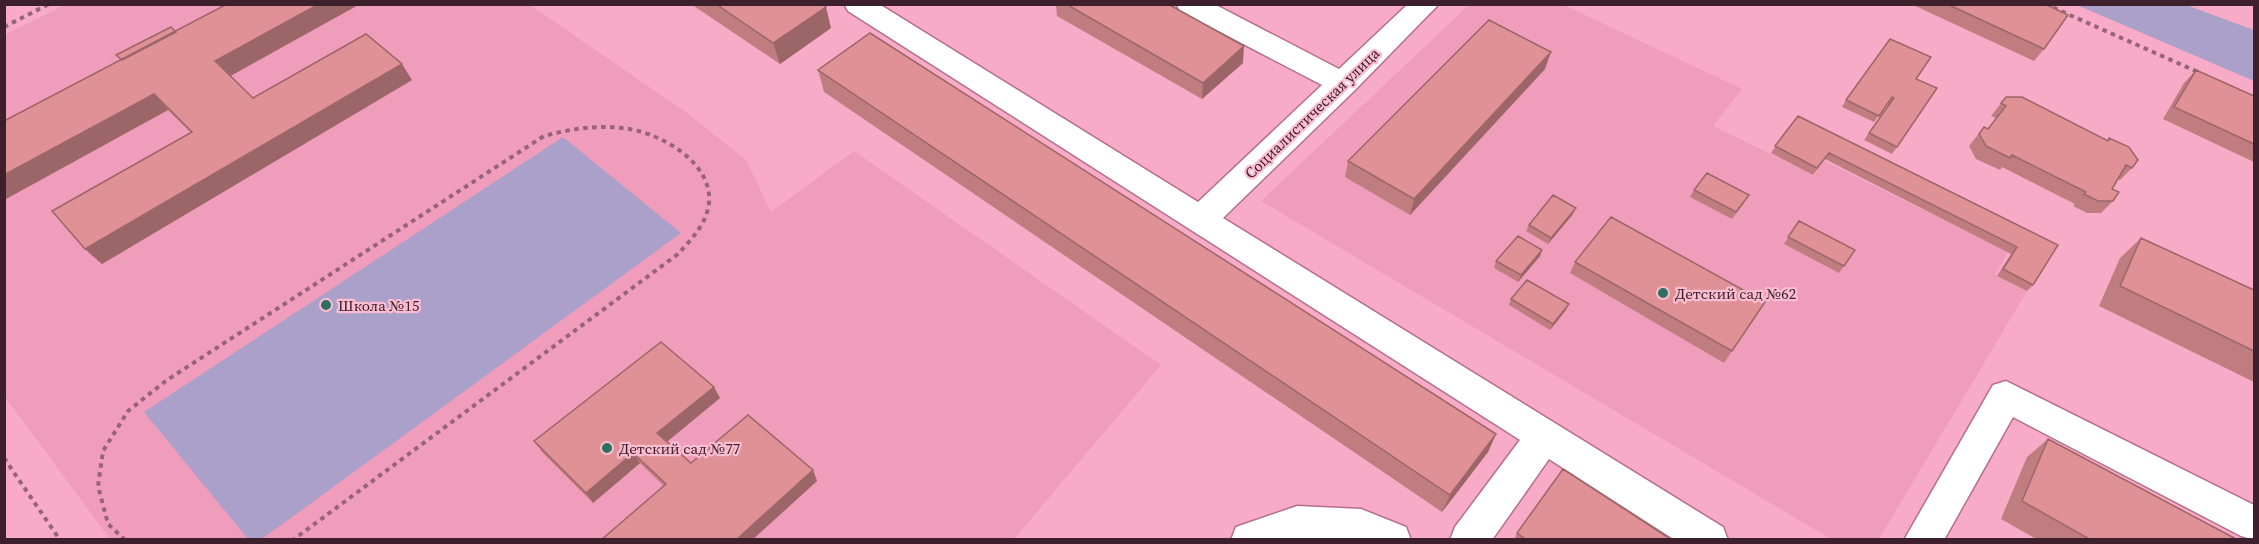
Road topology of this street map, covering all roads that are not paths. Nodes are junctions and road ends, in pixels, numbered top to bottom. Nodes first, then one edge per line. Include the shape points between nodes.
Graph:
1 (858, 4) edge
2 (1190, 4) edge
3 (1425, 4) edge
4 (1344, 84) junction
5 (1199, 221) junction
6 (1544, 436) junction
7 (2254, 524) edge
8 (1250, 540) edge
9 (1392, 540) edge
10 (1469, 540) edge
11 (1709, 540) edge
12 (1923, 540) edge

1 - 5 street
2 - 4 street
3 - 4 street, Социалистическая улица
4 - 5 street, Социалистическая улица
5 - 6 street
6 - 10 street
6 - 11 street
7 - 12 street via 2006,396
8 - 9 street via 1297,523 1361,527

